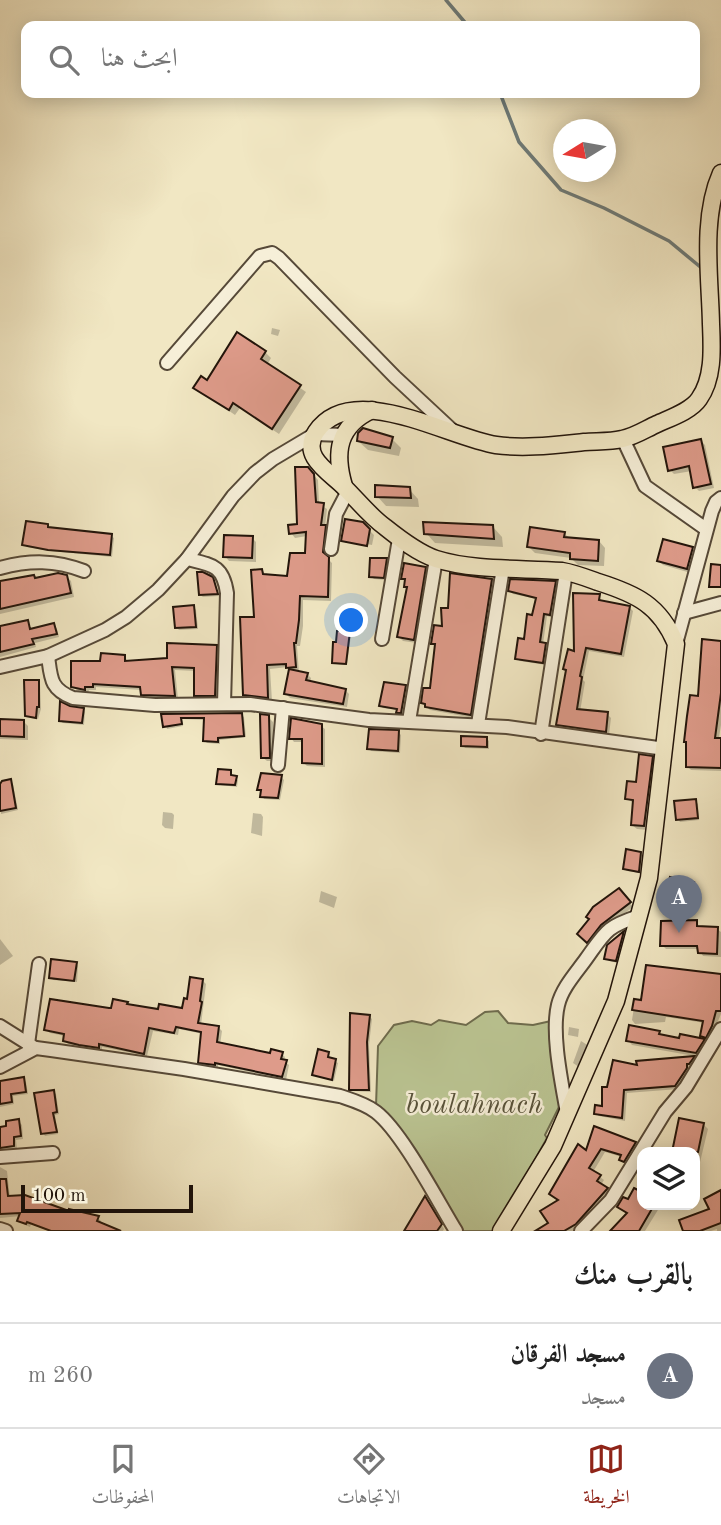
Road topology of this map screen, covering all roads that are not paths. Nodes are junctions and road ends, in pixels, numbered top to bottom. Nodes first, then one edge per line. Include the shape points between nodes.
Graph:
1 (721, 173) edge
2 (167, 363) dead end
3 (374, 409) junction
4 (315, 434) junction
5 (343, 435) junction
6 (458, 436) junction
7 (623, 439) junction
8 (288, 451) junction
9 (316, 461) junction
10 (338, 463) junction
11 (346, 488) junction
12 (721, 498) edge
13 (706, 529) junction
14 (400, 538) junction
15 (331, 549) dead end
16 (187, 559) junction
17 (436, 559) junction
18 (0, 568) edge
19 (503, 568) junction
20 (84, 571) dead end
21 (566, 572) junction
22 (721, 603) edge
23 (684, 613) junction
24 (382, 639) dead end
25 (676, 644) junction
26 (48, 656) junction
27 (0, 667) edge
28 (224, 704) junction
29 (283, 708) junction
30 (409, 721) junction
31 (478, 724) junction
32 (541, 734) junction
33 (665, 749) junction
34 (278, 765) dead end
35 (639, 916) junction
36 (39, 964) dead end
37 (0, 1026) edge
38 (721, 1029) edge
39 (32, 1046) junction
40 (0, 1067) edge
41 (567, 1115) junction
42 (53, 1153) dead end
43 (0, 1157) edge
44 (0, 1229) edge
45 (6, 1231) edge
46 (456, 1231) edge
47 (502, 1231) edge
48 (581, 1231) edge

1 - 7 main road via 713,191 709,237 712,357 706,383 699,400
2 - 6 street via 260,256 272,253
3 - 4 main road via 344,413
3 - 5 main road via 353,422
3 - 6 main road
4 - 5 street
4 - 8 street
4 - 9 main road
5 - 10 main road
6 - 7 main road via 530,447
7 - 13 street via 645,486
8 - 9 street
8 - 16 street via 255,473 233,496
9 - 10 street
9 - 11 main road
10 - 11 main road
11 - 14 main road
11 - 15 street via 336,514
12 - 13 street
13 - 23 street
14 - 17 main road
14 - 24 street
16 - 26 street via 126,617
16 - 28 street via 210,564 222,571 226,581
17 - 19 main road
17 - 30 street
18 - 20 street via 39,561
19 - 21 main road
19 - 31 street
21 - 25 main road via 630,592 655,610
21 - 32 street
22 - 23 street
23 - 25 street
25 - 33 main road
26 - 27 street
26 - 28 street via 55,688 73,698 155,705
28 - 29 street
29 - 30 street
29 - 34 street
30 - 31 street
31 - 32 street
32 - 33 street
33 - 35 main road via 649,878
35 - 41 main road via 616,1001
35 - 41 street via 609,928 558,1005 559,1069
36 - 39 street
37 - 39 street
38 - 48 street via 611,1200
39 - 40 street
39 - 46 street via 359,1102 392,1129
41 - 47 main road
42 - 43 street
44 - 45 street

